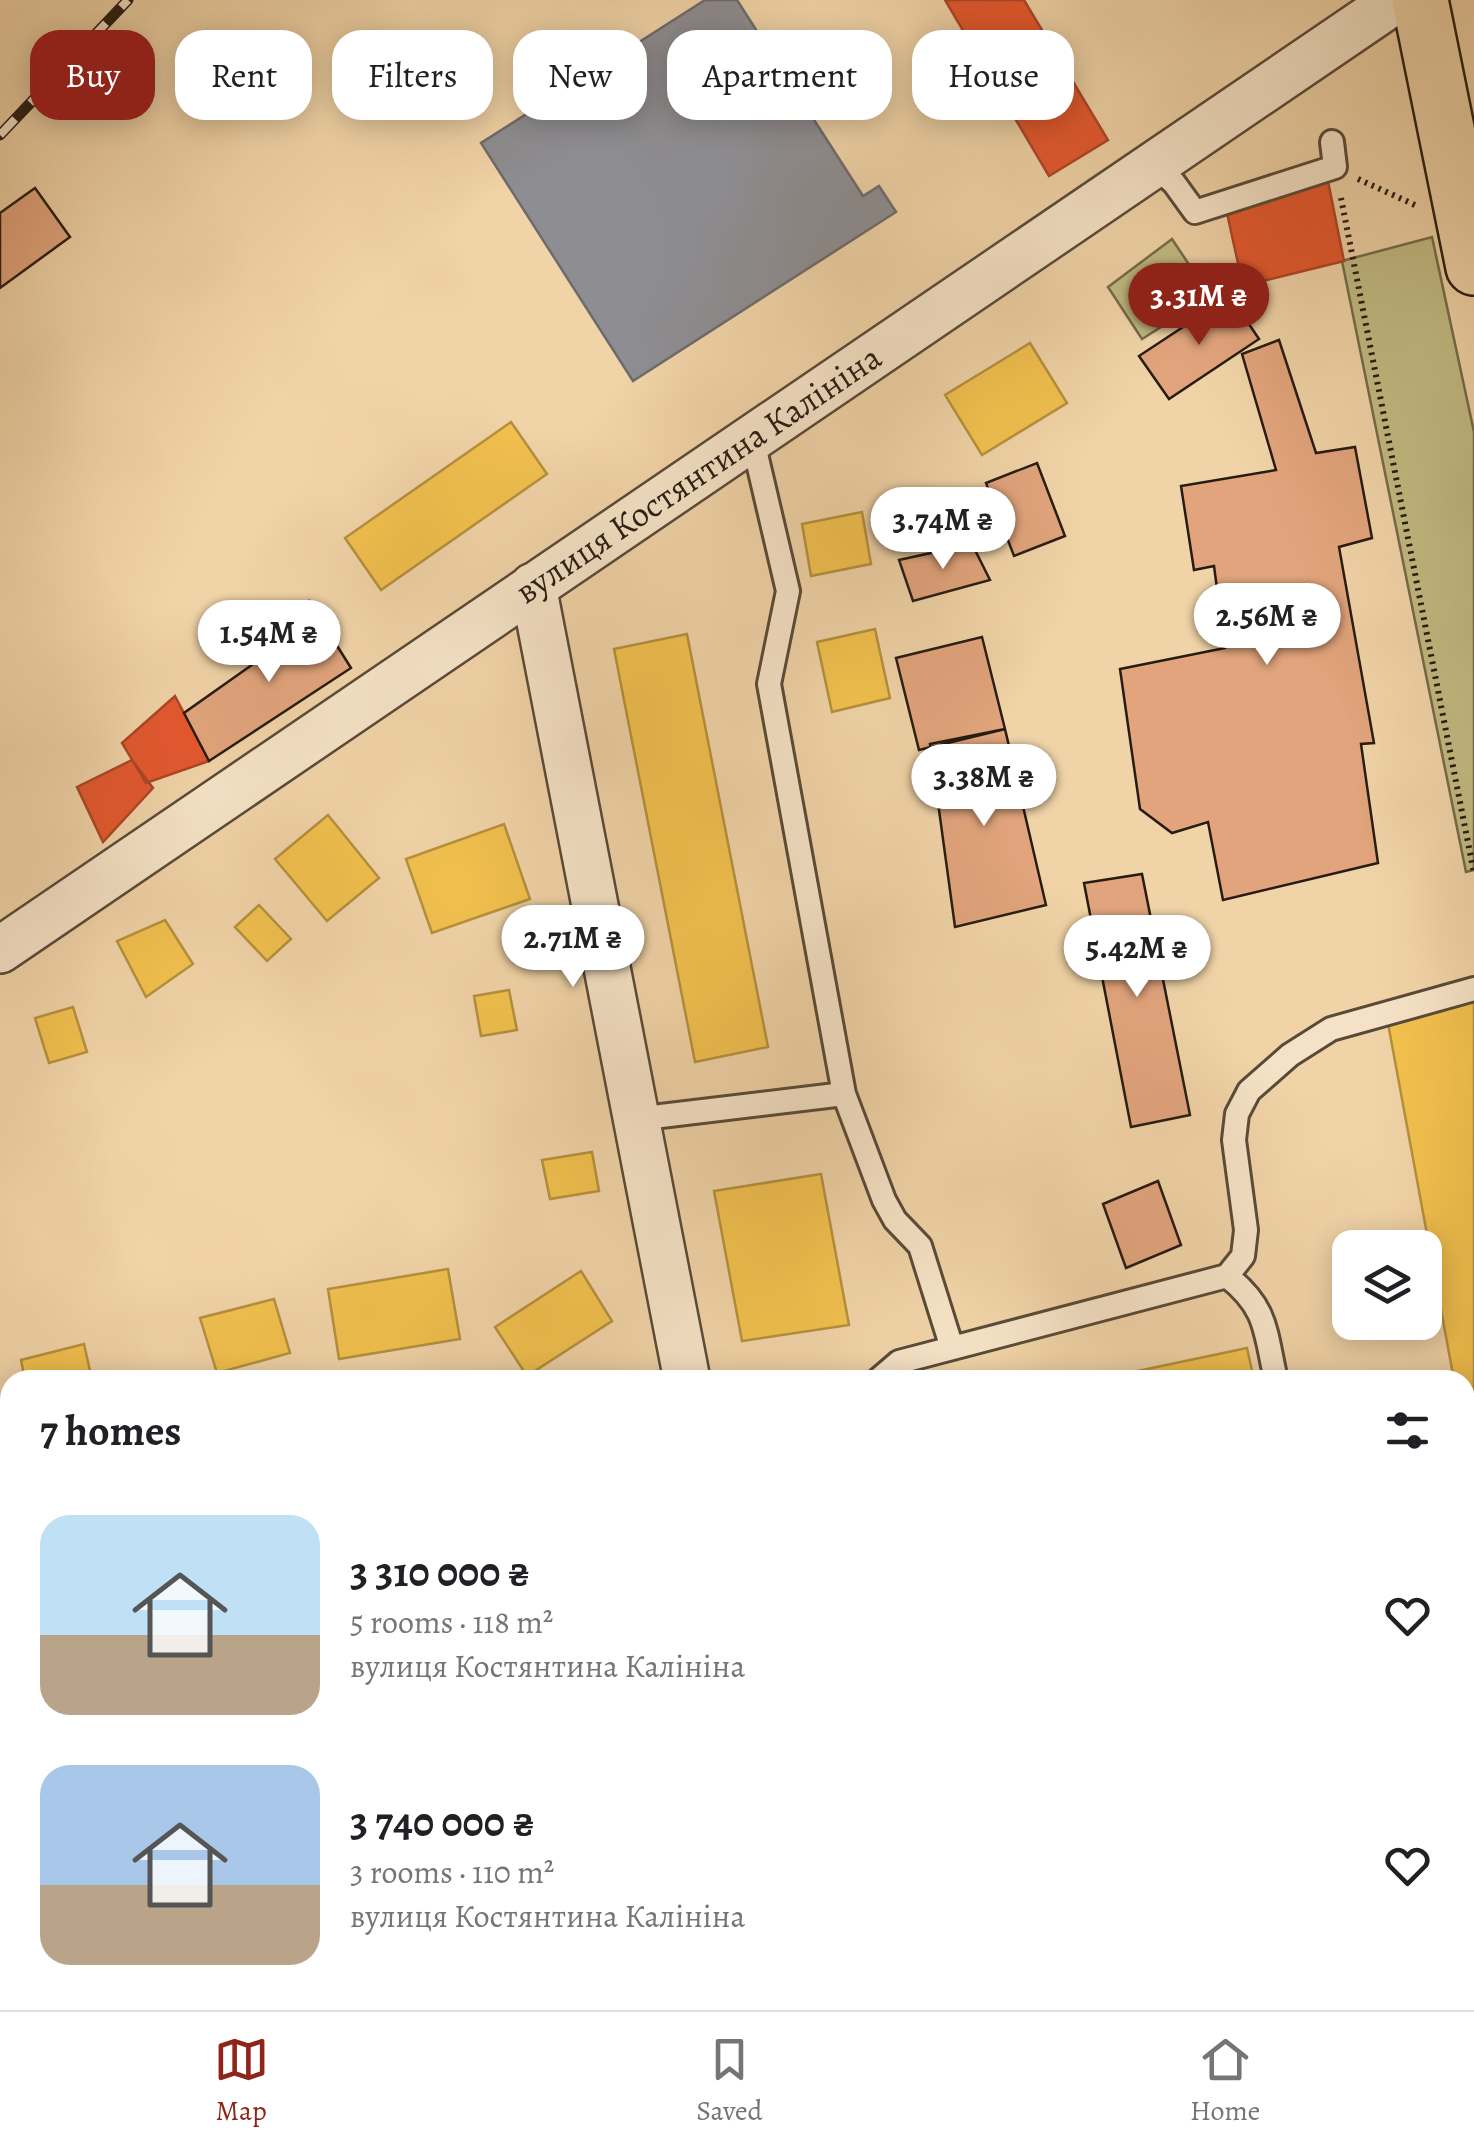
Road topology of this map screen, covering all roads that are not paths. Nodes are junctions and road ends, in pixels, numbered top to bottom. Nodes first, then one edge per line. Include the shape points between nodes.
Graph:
1 (1396, 0) edge
2 (1420, 0) edge
3 (1332, 142) dead end
4 (1154, 165) junction
5 (1470, 248) edge
6 (752, 437) junction
7 (533, 586) junction
8 (0, 950) edge
9 (1474, 989) edge
10 (844, 1094) junction
11 (636, 1119) junction
12 (1228, 1276) junction
13 (952, 1348) junction
14 (685, 1370) edge
15 (889, 1370) edge
16 (1274, 1370) edge

1 - 4 street, вулиця Костянтина Калініна
2 - 5 main road
3 - 4 lane via 1334,167 1195,212
4 - 6 street, вулиця Костянтина Калініна
6 - 7 street, вулиця Костянтина Калініна
6 - 10 lane via 788,591 769,684
7 - 8 street, вулиця Костянтина Калініна
7 - 11 street
9 - 12 lane via 1332,1029 1249,1091 1234,1140 1246,1230 1243,1256
10 - 11 lane
10 - 13 lane via 884,1200 920,1246
11 - 14 street
12 - 13 lane
12 - 16 lane via 1252,1295
13 - 15 lane

